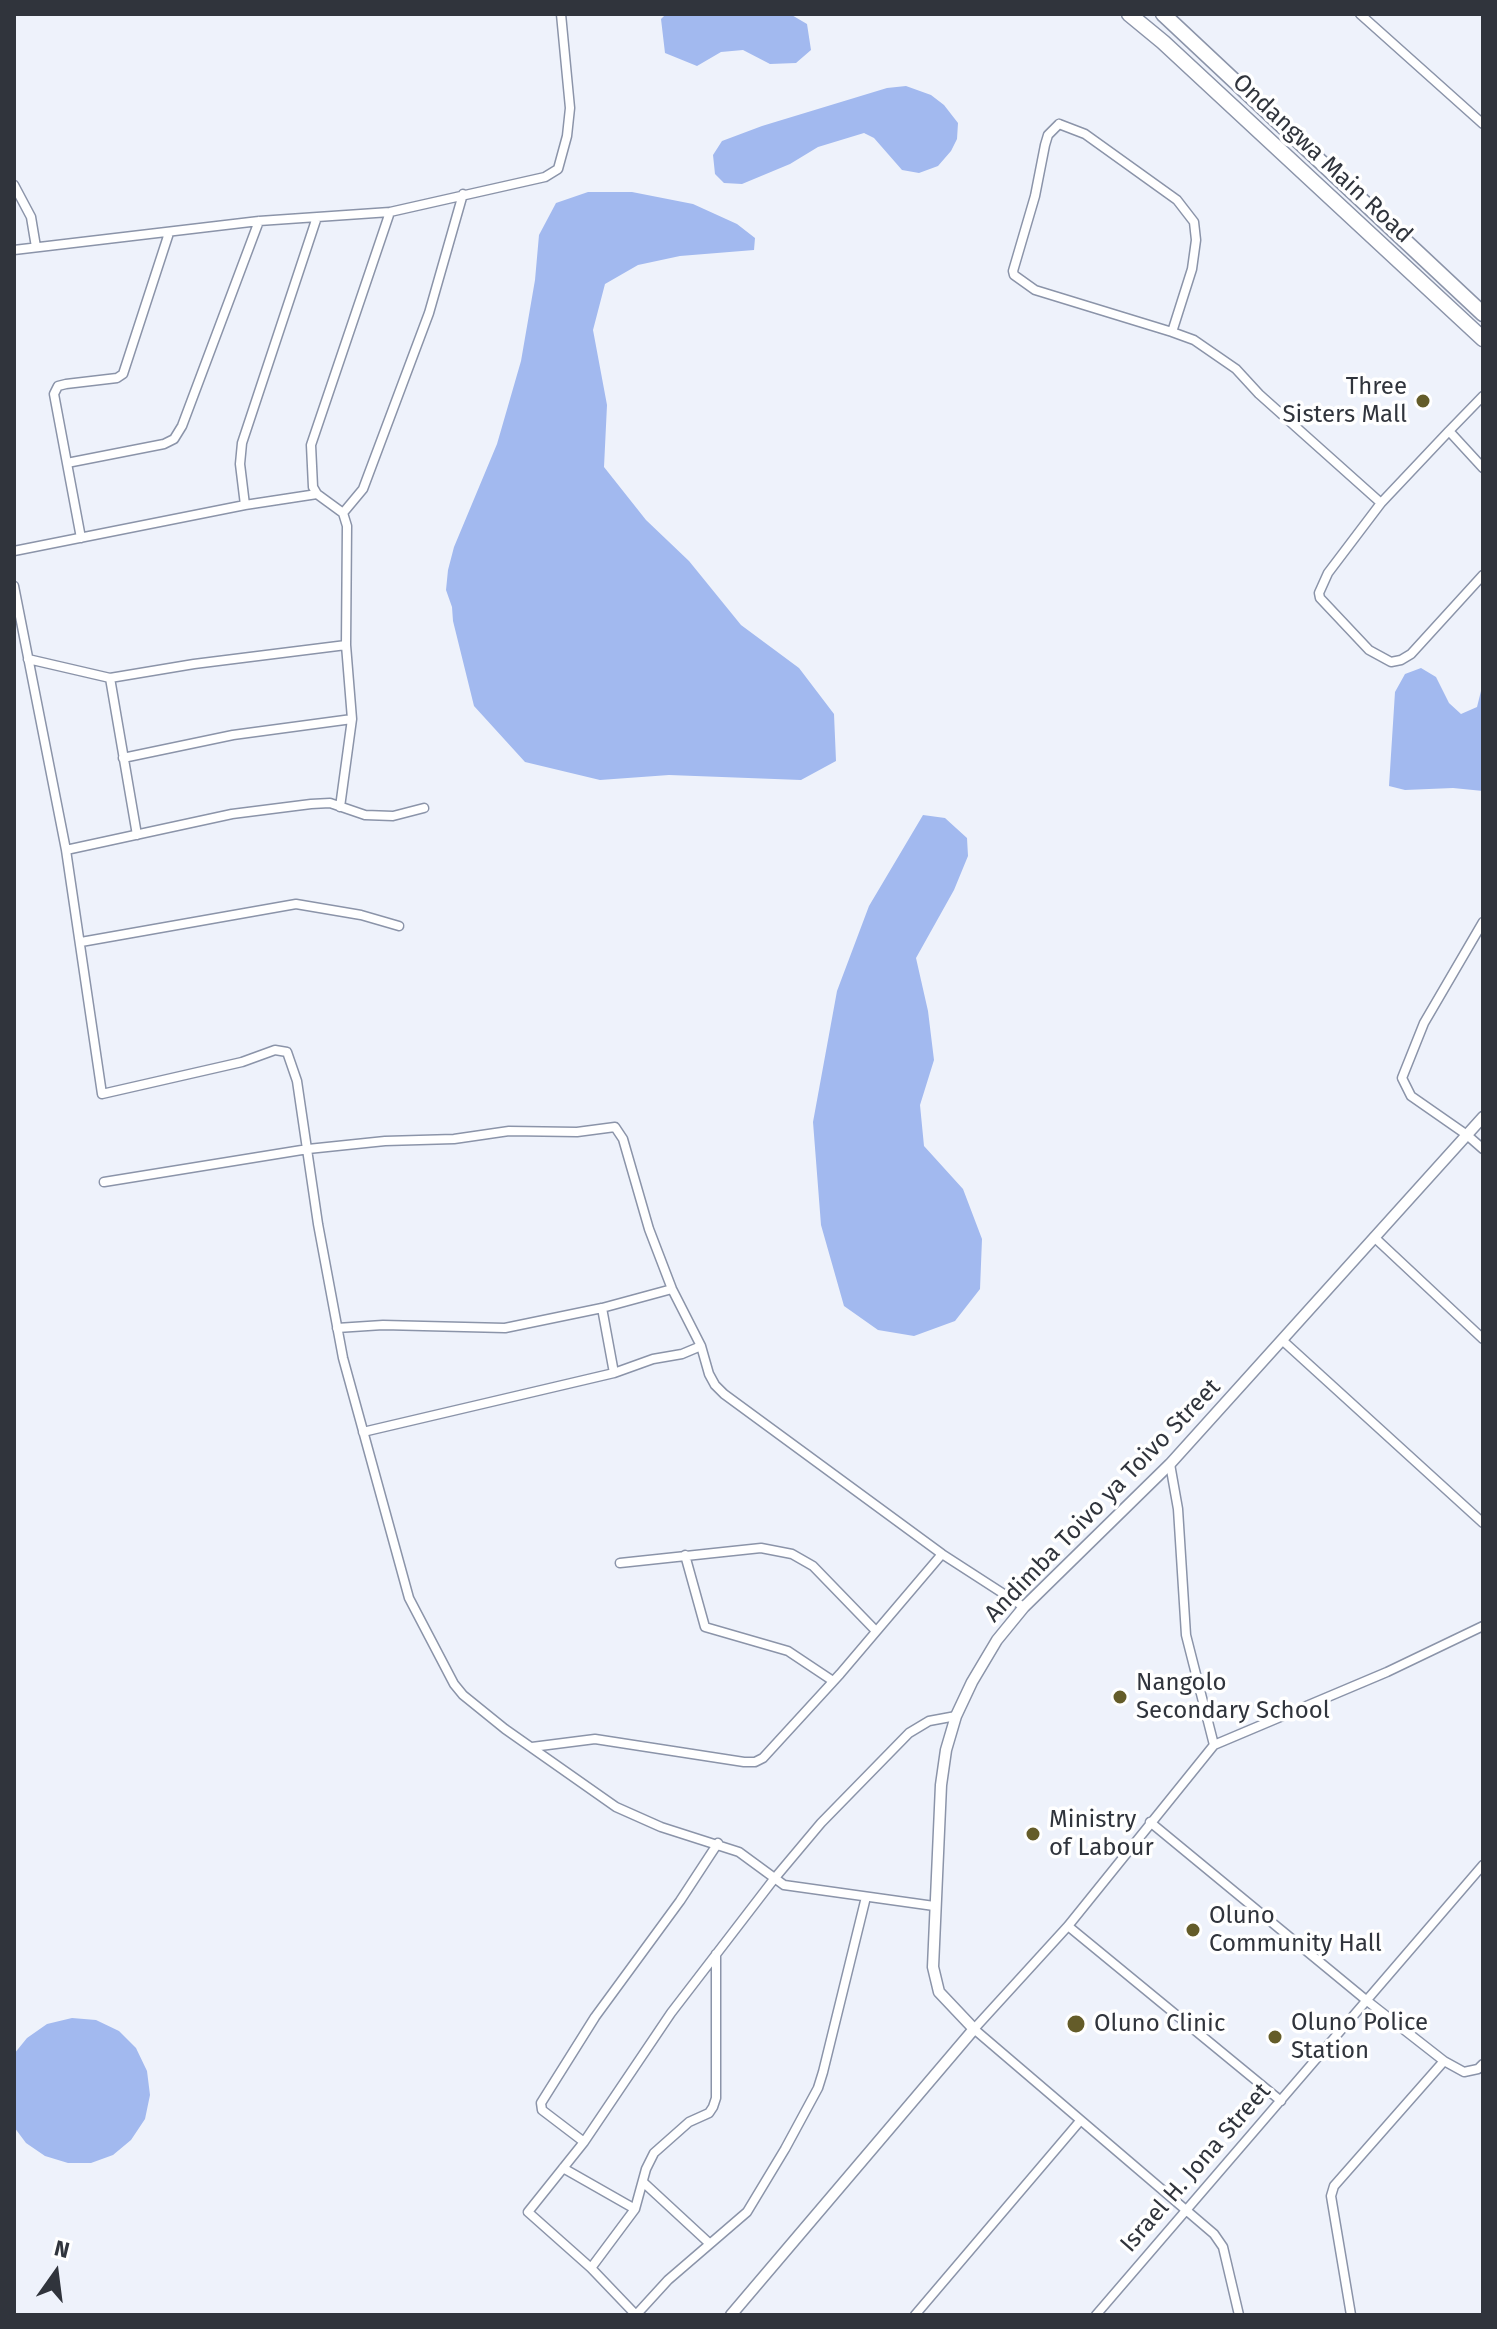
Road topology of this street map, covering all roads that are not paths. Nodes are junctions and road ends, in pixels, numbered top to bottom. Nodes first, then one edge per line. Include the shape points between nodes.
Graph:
1 (561, 14) edge
2 (1129, 14) edge
3 (1163, 14) edge
4 (1360, 14) edge
5 (1483, 124) edge
6 (14, 185) edge
7 (463, 194) junction
8 (390, 212) junction
9 (317, 217) junction
10 (259, 221) junction
11 (169, 233) junction
12 (36, 247) junction
13 (14, 250) edge
14 (1483, 314) edge
15 (1172, 332) junction
16 (1483, 339) edge
17 (1483, 396) edge
18 (1449, 431) junction
19 (67, 463) junction
20 (1483, 468) edge
21 (317, 494) junction
22 (1381, 503) junction
23 (245, 505) junction
24 (343, 513) junction
25 (81, 538) junction
26 (14, 551) edge
27 (1483, 575) edge
28 (14, 586) edge
29 (346, 645) junction
30 (28, 659) junction
31 (110, 678) junction
32 (352, 719) junction
33 (123, 758) junction
34 (340, 807) junction
35 (424, 808) dead end
36 (137, 835) junction
37 (66, 850) junction
38 (1483, 922) edge
39 (399, 926) dead end
40 (81, 942) junction
41 (1483, 1117) edge
42 (1467, 1135) junction
43 (308, 1149) junction
44 (1483, 1149) edge
45 (104, 1182) dead end
46 (1374, 1237) junction
47 (672, 1289) junction
48 (602, 1308) junction
49 (337, 1328) junction
50 (1483, 1339) edge
51 (1282, 1340) junction
52 (701, 1346) junction
53 (614, 1373) junction
54 (363, 1432) junction
55 (1170, 1464) junction
56 (1483, 1523) edge
57 (942, 1554) junction
58 (685, 1555) junction
59 (620, 1563) dead end
60 (1024, 1607) junction
61 (1483, 1626) edge
62 (876, 1631) junction
63 (833, 1681) junction
64 (956, 1716) junction
65 (1214, 1745) junction
66 (531, 1747) junction
67 (1150, 1822) junction
68 (718, 1843) junction
69 (1483, 1865) edge
70 (774, 1879) junction
71 (866, 1897) junction
72 (934, 1906) junction
73 (1068, 1926) junction
74 (716, 1954) junction
75 (1366, 2000) junction
76 (974, 2029) junction
77 (1444, 2061) junction
78 (1483, 2064) edge
79 (1281, 2101) junction
80 (1080, 2121) junction
81 (584, 2142) junction
82 (563, 2168) junction
83 (643, 2182) junction
84 (635, 2209) junction
85 (1188, 2210) junction
86 (709, 2243) junction
87 (591, 2268) junction
88 (731, 2315) edge
89 (915, 2315) edge
90 (1096, 2315) edge
91 (1239, 2315) edge
92 (1351, 2315) edge

1 - 7 street via 570,108 558,169 531,182
2 - 16 main road, Ondangwa Main Road
3 - 14 main road, Ondangwa Main Road
4 - 5 street
6 - 12 street via 31,217
7 - 8 street
7 - 24 street via 429,313 363,489
8 - 9 street
8 - 21 street via 312,435
9 - 10 street
9 - 23 street via 242,443
10 - 11 street
10 - 19 street via 174,439
11 - 12 street
11 - 19 street via 123,374 58,386 54,394
12 - 13 street
15 - 15 street via 1035,290 1014,275 1045,145 1059,124 1085,134 1177,200 1194,222 1192,269
15 - 22 street via 1194,340 1236,369
17 - 18 street
18 - 20 street
18 - 22 street
19 - 25 street
21 - 23 street
21 - 24 street
22 - 27 street via 1319,593 1369,650 1391,662 1411,654
23 - 25 street
24 - 29 street
25 - 26 street
28 - 30 street
29 - 31 street
29 - 32 street
30 - 31 street
30 - 37 street
31 - 33 street
32 - 33 street via 233,735
32 - 34 street
33 - 36 street
34 - 35 street via 393,816
34 - 36 street via 311,804 232,814
36 - 37 street
37 - 40 street
38 - 42 street via 1424,1023 1402,1078 1411,1096
39 - 40 street via 296,904
40 - 43 street via 102,1094 281,1049 287,1052 297,1081
41 - 42 street, Andimba Toivo ya Toivo Street
42 - 44 street
42 - 46 street, Andimba Toivo ya Toivo Street
43 - 45 street
43 - 47 street via 615,1127
43 - 49 street
46 - 50 street
46 - 51 street, Andimba Toivo ya Toivo Street
47 - 48 street
47 - 52 street
48 - 49 street via 505,1328
48 - 53 street
49 - 54 street
51 - 55 street, Andimba Toivo ya Toivo Street
51 - 56 street
52 - 53 street
52 - 57 street via 709,1374 724,1394
53 - 54 street
54 - 66 street via 414,1609 463,1695
55 - 60 street, Andimba Toivo ya Toivo Street
55 - 65 street via 1185,1627
57 - 60 street
57 - 62 street
58 - 59 street
58 - 62 street via 761,1548 792,1554 813,1566
58 - 63 street via 705,1627 788,1651
60 - 64 street, Andimba Toivo ya Toivo Street via 997,1640
61 - 65 street
62 - 63 street
63 - 66 street via 755,1762 595,1739
64 - 70 street via 929,1721 909,1733
64 - 72 street, Andimba Toivo ya Toivo Street via 941,1785
65 - 67 street
66 - 68 street via 616,1807
67 - 73 street
67 - 75 street
68 - 70 street via 748,1856
68 - 81 street via 541,2103 542,2110
69 - 75 street, Israel H. Jona Street
70 - 71 street via 795,1888
70 - 74 street
71 - 72 street
71 - 86 street via 818,2088 747,2212
72 - 76 street, Andimba Toivo ya Toivo Street via 935,1982
73 - 76 street
73 - 79 street
74 - 81 street
74 - 83 street via 716,2098 709,2113 689,2122 654,2153
75 - 77 street
75 - 79 street, Israel H. Jona Street
76 - 80 street
76 - 88 street
77 - 78 street via 1464,2072
77 - 92 street via 1334,2186 1331,2196
79 - 85 street, Israel H. Jona Street
80 - 85 street
80 - 89 street
81 - 82 street
82 - 84 street
82 - 87 street via 528,2212
83 - 84 street
83 - 86 street
84 - 87 street
85 - 90 street, Israel H. Jona Street
85 - 91 street via 1223,2247
86 - 87 street via 636,2315

